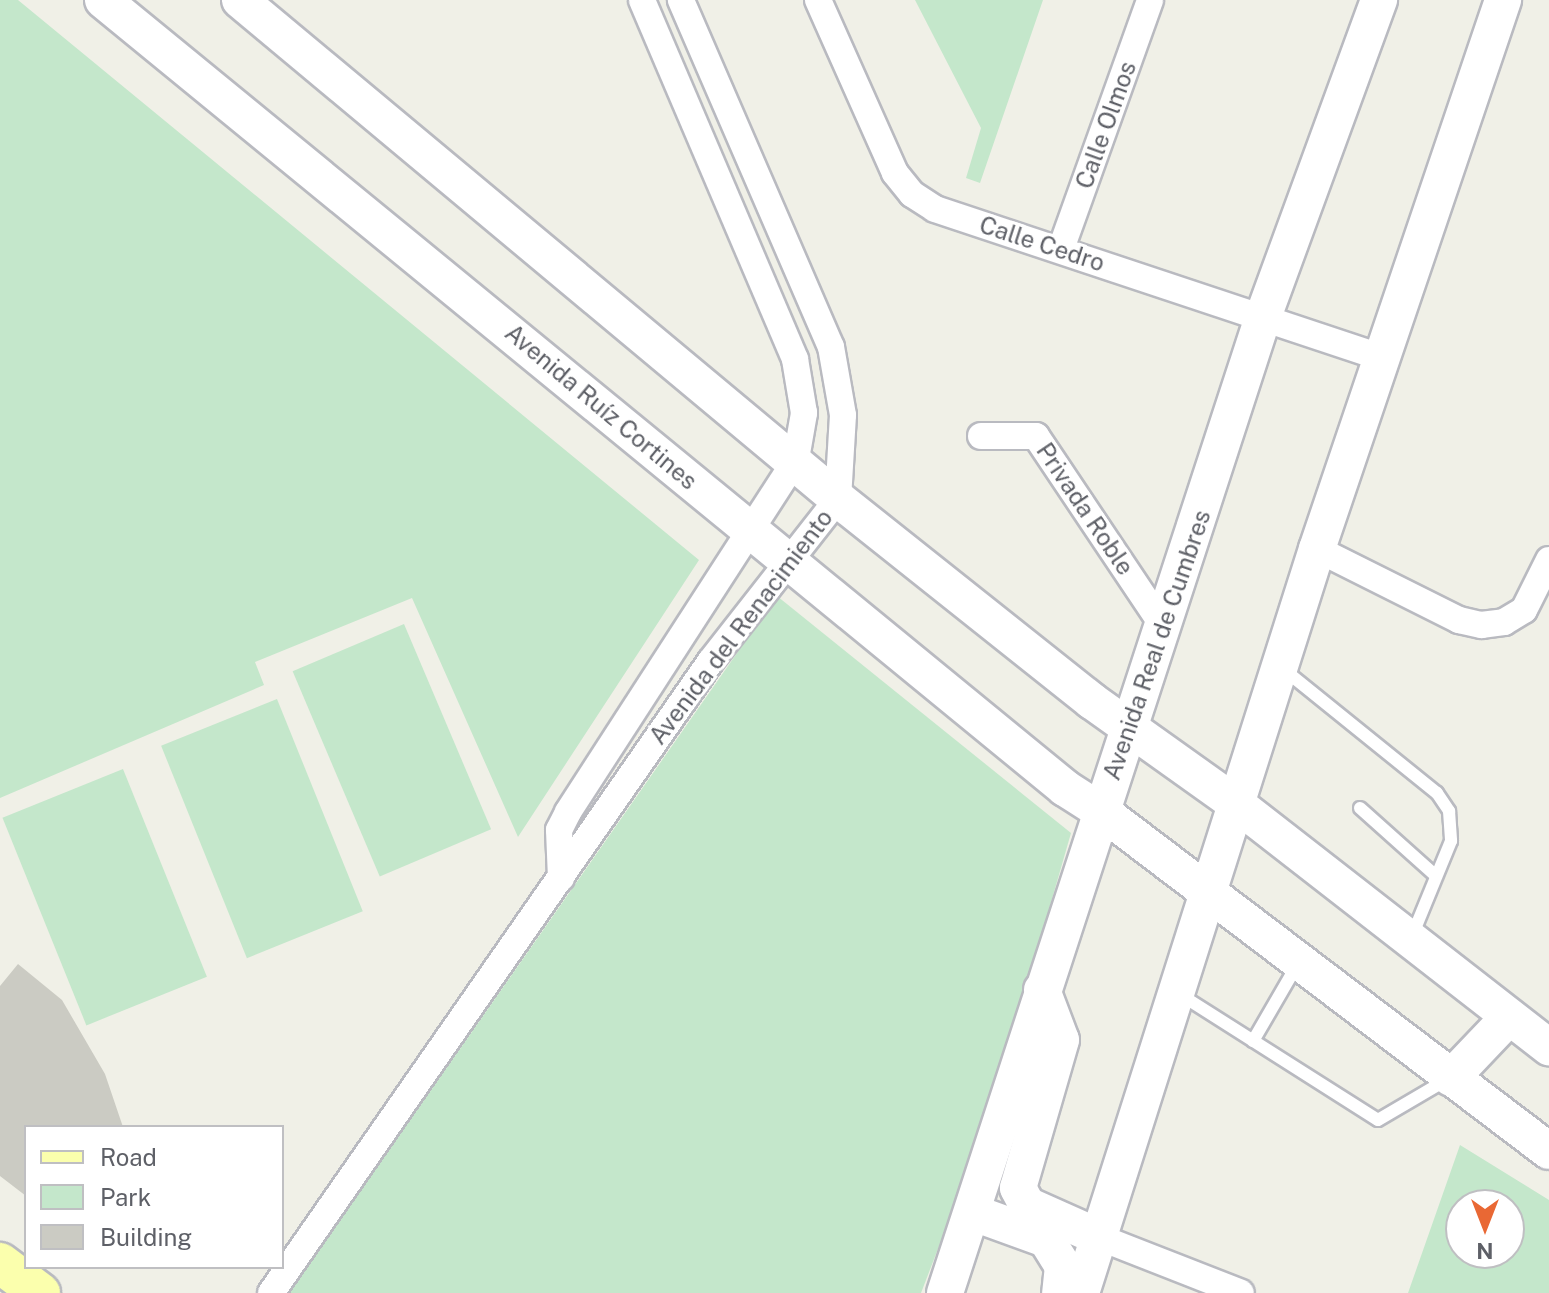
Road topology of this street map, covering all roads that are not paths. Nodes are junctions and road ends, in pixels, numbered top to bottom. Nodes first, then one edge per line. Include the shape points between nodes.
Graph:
1 (103, 0) edge
2 (240, 0) edge
3 (642, 0) edge
4 (681, 0) edge
5 (818, 0) edge
6 (1150, 0) edge
7 (1379, 0) edge
8 (1503, 0) edge
9 (1061, 249) junction
10 (1263, 317) junction
11 (1381, 357) junction
12 (981, 436) dead end
13 (796, 459) junction
14 (838, 499) junction
15 (749, 531) junction
16 (1317, 549) junction
17 (1549, 560) edge
18 (789, 565) junction
19 (1165, 629) junction
20 (1281, 667) junction
21 (1128, 727) junction
22 (1239, 806) junction
23 (1360, 808) dead end
24 (1101, 811) junction
25 (1436, 876) junction
26 (561, 878) junction
27 (1211, 893) junction
28 (1409, 942) junction
29 (1299, 962) junction
30 (1042, 990) junction
31 (1178, 993) junction
32 (1509, 1017) junction
33 (1253, 1041) junction
34 (1549, 1047) edge
35 (1451, 1078) junction
36 (1549, 1151) edge
37 (974, 1213) junction
38 (1101, 1238) junction
39 (0, 1263) edge
40 (40, 1293) edge
41 (271, 1293) edge
42 (945, 1293) edge
43 (1060, 1293) edge
44 (1081, 1293) edge
45 (1241, 1293) edge

1 - 15 street, Avenida Ruíz Cortines
2 - 13 street
3 - 13 street, Avenida del Renacimiento via 795,359 804,413
4 - 14 street, Avenida del Renacimiento via 831,347 843,415
5 - 9 street, Calle Cedro via 895,173 912,194 935,209
6 - 9 street, Calle Olmos
7 - 10 street, Avenida Real de Cumbres
8 - 11 street
9 - 10 street, Calle Cedro
10 - 11 street, Calle Cedro
10 - 19 street, Avenida Real de Cumbres
11 - 16 street
12 - 19 street, Privada Roble via 1036,436
13 - 14 street
13 - 15 street, Avenida del Renacimiento
14 - 18 street, Avenida del Renacimiento
14 - 21 street
15 - 18 street, Avenida Ruíz Cortines
15 - 26 street, Avenida del Renacimiento via 568,812 559,830
16 - 17 street via 1459,620 1481,625 1504,622 1524,610
16 - 20 street
18 - 24 street, Avenida Ruíz Cortines via 1053,779
18 - 26 street, Avenida del Renacimiento via 710,662
19 - 21 street, Avenida Real de Cumbres
20 - 22 street
20 - 25 lane via 1437,793 1452,826
21 - 22 street
21 - 24 street, Avenida Real de Cumbres
22 - 27 street
22 - 28 street
23 - 25 lane
24 - 27 street, Avenida Ruíz Cortines
24 - 30 street, Avenida Real de Cumbres
25 - 28 lane
26 - 41 street, Avenida del Renacimiento
27 - 29 street, Avenida Ruíz Cortines
27 - 31 street
28 - 32 street
29 - 33 lane
29 - 35 street, Avenida Ruíz Cortines
30 - 37 street, Avenida Real de Cumbres
30 - 38 street via 1061,1040 1018,1188 1027,1205
31 - 33 lane
31 - 38 street
32 - 34 street
32 - 35 street
33 - 35 lane via 1378,1120
35 - 36 street, Avenida Ruíz Cortines
37 - 42 street, Avenida Real de Cumbres
37 - 43 street via 1046,1239 1063,1266
38 - 44 street
38 - 45 street
39 - 40 main road

